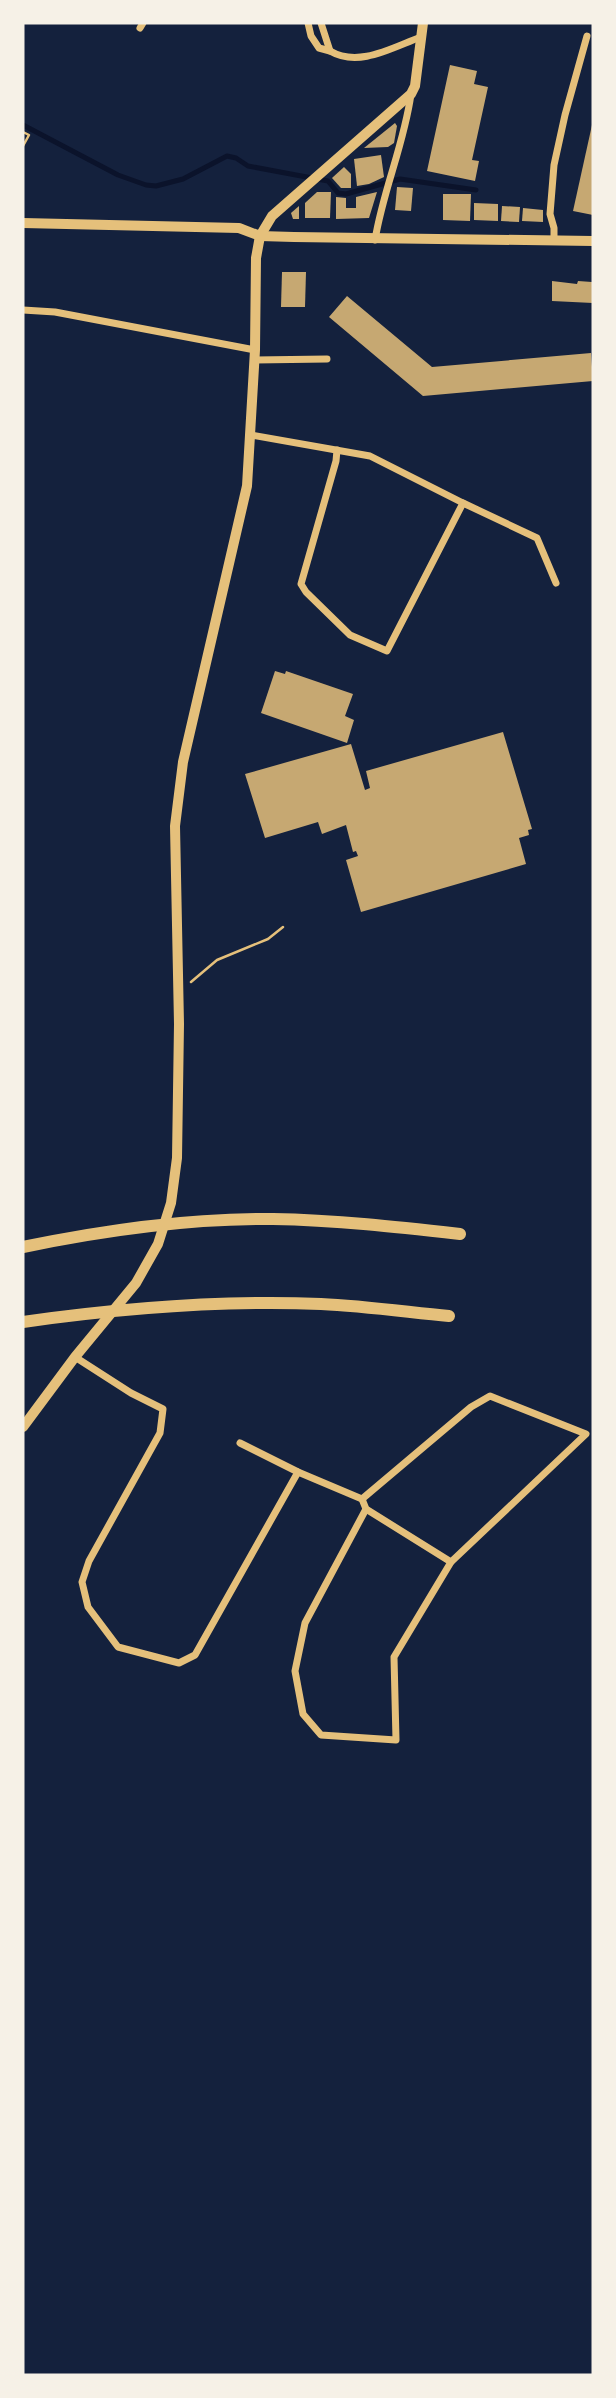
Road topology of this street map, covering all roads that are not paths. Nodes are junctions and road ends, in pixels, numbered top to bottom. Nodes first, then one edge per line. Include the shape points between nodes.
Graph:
1 (308, 23) edge
2 (321, 23) edge
3 (423, 23) edge
4 (587, 36) dead end
5 (421, 37) junction
6 (331, 51) junction
7 (411, 94) junction
8 (23, 223) edge
9 (260, 236) junction
10 (374, 240) junction
11 (554, 240) junction
12 (593, 241) edge
13 (23, 310) edge
14 (255, 355) junction
15 (327, 359) dead end
16 (251, 435) junction
17 (337, 450) junction
18 (463, 503) junction
19 (555, 583) dead end
20 (460, 1234) dead end
21 (23, 1247) edge
22 (449, 1316) dead end
23 (23, 1322) edge
24 (75, 1357) junction
25 (23, 1427) edge
26 (240, 1443) dead end
27 (298, 1472) junction
28 (362, 1499) junction
29 (366, 1509) junction
30 (451, 1562) junction

1 - 6 street via 319,48
2 - 6 street
3 - 5 main road
4 - 11 street via 554,165 550,214
5 - 6 street via 359,58
5 - 7 main road
7 - 9 main road via 272,216
7 - 10 street via 407,127
8 - 9 main road via 239,228
9 - 10 main road
9 - 14 main road
10 - 11 main road
11 - 12 main road
13 - 14 street via 55,312
14 - 15 street
14 - 16 main road
16 - 17 street
16 - 24 main road via 247,486 183,762 175,826 177,1158 171,1203 158,1244 136,1283
17 - 18 street via 370,456
17 - 18 street via 301,584 350,635 375,646 387,651
18 - 19 street via 537,538
20 - 21 highway via 271,1219 130,1228
22 - 23 highway via 323,1304 238,1303 162,1306
24 - 25 main road
24 - 27 street via 163,1409 160,1433 89,1561 82,1582 88,1607 118,1647 179,1663 195,1655
26 - 27 street
27 - 28 street
28 - 29 street
28 - 30 street via 490,1396 586,1434
29 - 30 street
29 - 30 street via 305,1623 295,1671 303,1714 321,1735 396,1740 394,1657

